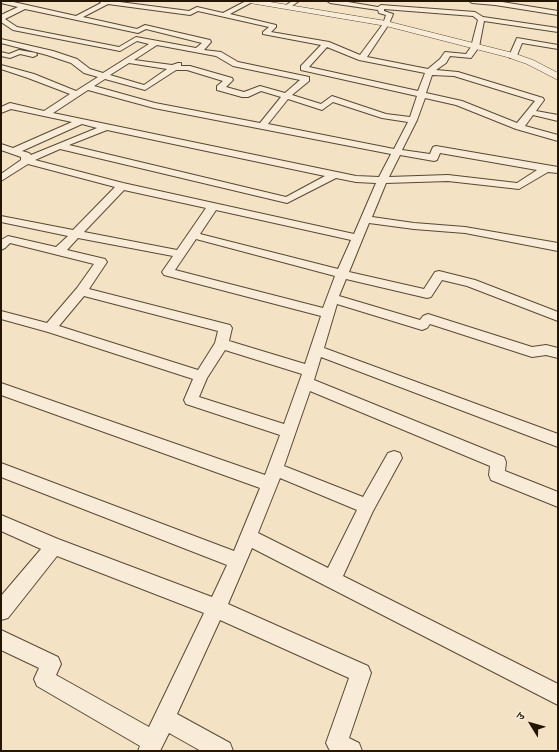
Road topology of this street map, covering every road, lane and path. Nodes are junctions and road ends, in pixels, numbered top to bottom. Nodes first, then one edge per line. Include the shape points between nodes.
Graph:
1 (1, 1) edge
2 (37, 1) edge
3 (251, 1) edge
4 (296, 1) edge
5 (330, 1) edge
6 (468, 1) edge
7 (472, 1) edge
8 (104, 2) edge
9 (382, 6) edge
10 (24, 7) junction
11 (287, 8) junction
12 (558, 13) edge
13 (469, 14) junction
14 (224, 15) junction
15 (77, 18) junction
16 (530, 18) junction
17 (1, 19) edge
18 (481, 19) junction
19 (386, 24) junction
20 (558, 30) edge
21 (31, 32) junction
22 (1, 41) edge
23 (10, 43) junction
24 (155, 43) junction
25 (326, 44) junction
26 (1, 46) edge
27 (28, 47) junction
28 (476, 47) junction
29 (558, 47) edge
30 (198, 51) junction
31 (19, 52) junction
32 (1, 54) edge
33 (10, 56) junction
34 (512, 56) junction
35 (362, 58) junction
36 (1, 61) edge
37 (74, 61) junction
38 (128, 61) junction
39 (1, 67) edge
40 (174, 68) junction
41 (320, 72) junction
42 (429, 72) junction
43 (105, 76) junction
44 (558, 77) edge
45 (306, 80) junction
46 (87, 87) junction
47 (145, 88) junction
48 (422, 93) junction
49 (77, 94) junction
50 (286, 96) junction
51 (130, 99) junction
52 (1, 110) edge
53 (531, 112) junction
54 (45, 114) junction
55 (558, 118) edge
56 (413, 120) junction
57 (80, 122) junction
58 (262, 126) junction
59 (106, 127) junction
60 (519, 128) junction
61 (558, 138) edge
62 (58, 146) junction
63 (1, 147) edge
64 (14, 151) junction
65 (397, 152) junction
66 (26, 161) junction
67 (546, 169) junction
68 (558, 170) edge
69 (334, 175) junction
70 (1, 178) edge
71 (382, 181) junction
72 (122, 186) junction
73 (213, 206) junction
74 (1, 219) edge
75 (365, 219) junction
76 (76, 233) junction
77 (192, 235) junction
78 (357, 238) junction
79 (1, 246) edge
80 (558, 247) edge
81 (59, 251) junction
82 (179, 254) junction
83 (341, 274) junction
84 (81, 290) junction
85 (330, 306) junction
86 (1, 315) edge
87 (558, 317) edge
88 (50, 328) junction
89 (222, 344) junction
90 (316, 350) junction
91 (558, 353) edge
92 (202, 376) junction
93 (308, 377) junction
94 (1, 389) edge
95 (288, 431) junction
96 (558, 441) edge
97 (394, 458) dead end
98 (1, 470) edge
99 (272, 476) junction
100 (558, 500) edge
101 (367, 506) junction
102 (1, 523) edge
103 (248, 537) junction
104 (54, 546) junction
105 (238, 561) junction
106 (332, 580) junction
107 (216, 608) junction
108 (1, 611) edge
109 (1, 640) edge
110 (558, 695) edge
111 (165, 719) junction
112 (151, 746) edge
113 (222, 751) edge
114 (351, 751) edge

1 - 10 street
2 - 10 street
3 - 11 street
3 - 14 street
4 - 11 street
5 - 9 street
6 - 13 street
7 - 16 street via 496,3
8 - 14 street via 190,14 197,9
8 - 15 street
9 - 13 street
9 - 19 street via 381,12 390,14
10 - 15 street
10 - 17 street
11 - 19 street
12 - 16 street
13 - 18 street via 475,14
14 - 25 street via 274,26 265,33
15 - 30 street via 138,31 145,27 207,42
16 - 18 street
16 - 20 street
17 - 21 street via 15,28
18 - 28 street
19 - 28 street
19 - 35 street
21 - 23 street
21 - 24 street via 120,49 136,39
22 - 23 street
23 - 26 street
23 - 27 street
24 - 30 street
24 - 38 street
25 - 35 street
25 - 41 street via 304,68
27 - 31 street
27 - 37 street
28 - 34 street
28 - 42 street via 468,56 448,54
29 - 34 street via 520,40
30 - 40 street
30 - 45 street via 218,54 236,64
31 - 33 street
31 - 37 street
32 - 33 street
33 - 36 street
34 - 44 street via 530,62
35 - 42 street
37 - 43 street via 87,71
38 - 40 street
38 - 43 street
39 - 49 street
40 - 47 street
40 - 50 street via 187,68 229,80 220,88 245,95 260,88
41 - 45 street
41 - 48 street
42 - 48 street
42 - 53 street via 455,74 540,100
43 - 46 street
43 - 47 street
45 - 50 street
46 - 49 street
46 - 51 street
47 - 51 street
48 - 56 street
48 - 60 street via 459,102
49 - 54 street
50 - 56 street via 322,107 332,99 385,116
50 - 58 street
51 - 58 street
52 - 54 street via 10,106
53 - 55 street
53 - 60 street
54 - 57 street
56 - 65 street
57 - 59 street
57 - 64 street
58 - 65 street
59 - 62 street
59 - 69 street
60 - 61 street
62 - 66 street
62 - 69 street via 287,200
63 - 64 street
64 - 66 street via 26,155
65 - 67 street via 434,158 436,149
65 - 71 street
66 - 70 street
66 - 72 street
67 - 68 street
67 - 71 street via 519,186 448,178
69 - 71 street
71 - 75 street
72 - 73 street
72 - 76 street
73 - 77 street
73 - 78 street
74 - 76 street
75 - 78 street
75 - 80 street via 465,230
76 - 81 street
76 - 82 street
77 - 82 street
77 - 83 street
78 - 83 street
79 - 81 street via 8,239
81 - 84 street via 101,262
82 - 85 street via 168,272
83 - 85 street
83 - 87 street via 428,294 439,275 471,283
84 - 88 street
84 - 89 street via 225,328
85 - 90 street
85 - 91 street via 422,325 428,319 532,352 546,350
86 - 88 street
88 - 92 street
89 - 92 street
89 - 93 street
90 - 93 street
90 - 96 street
92 - 95 street via 191,400
93 - 95 street
93 - 100 street via 498,462 497,475
94 - 99 street
95 - 99 street
97 - 101 street
98 - 105 street
99 - 101 street
99 - 103 street
101 - 106 street
102 - 104 street
103 - 105 street
103 - 106 street
104 - 107 street
104 - 108 street
105 - 107 street
106 - 110 street
107 - 111 street
107 - 114 street via 361,673 337,743
109 - 112 street via 51,664 44,679
111 - 112 street
111 - 113 street

